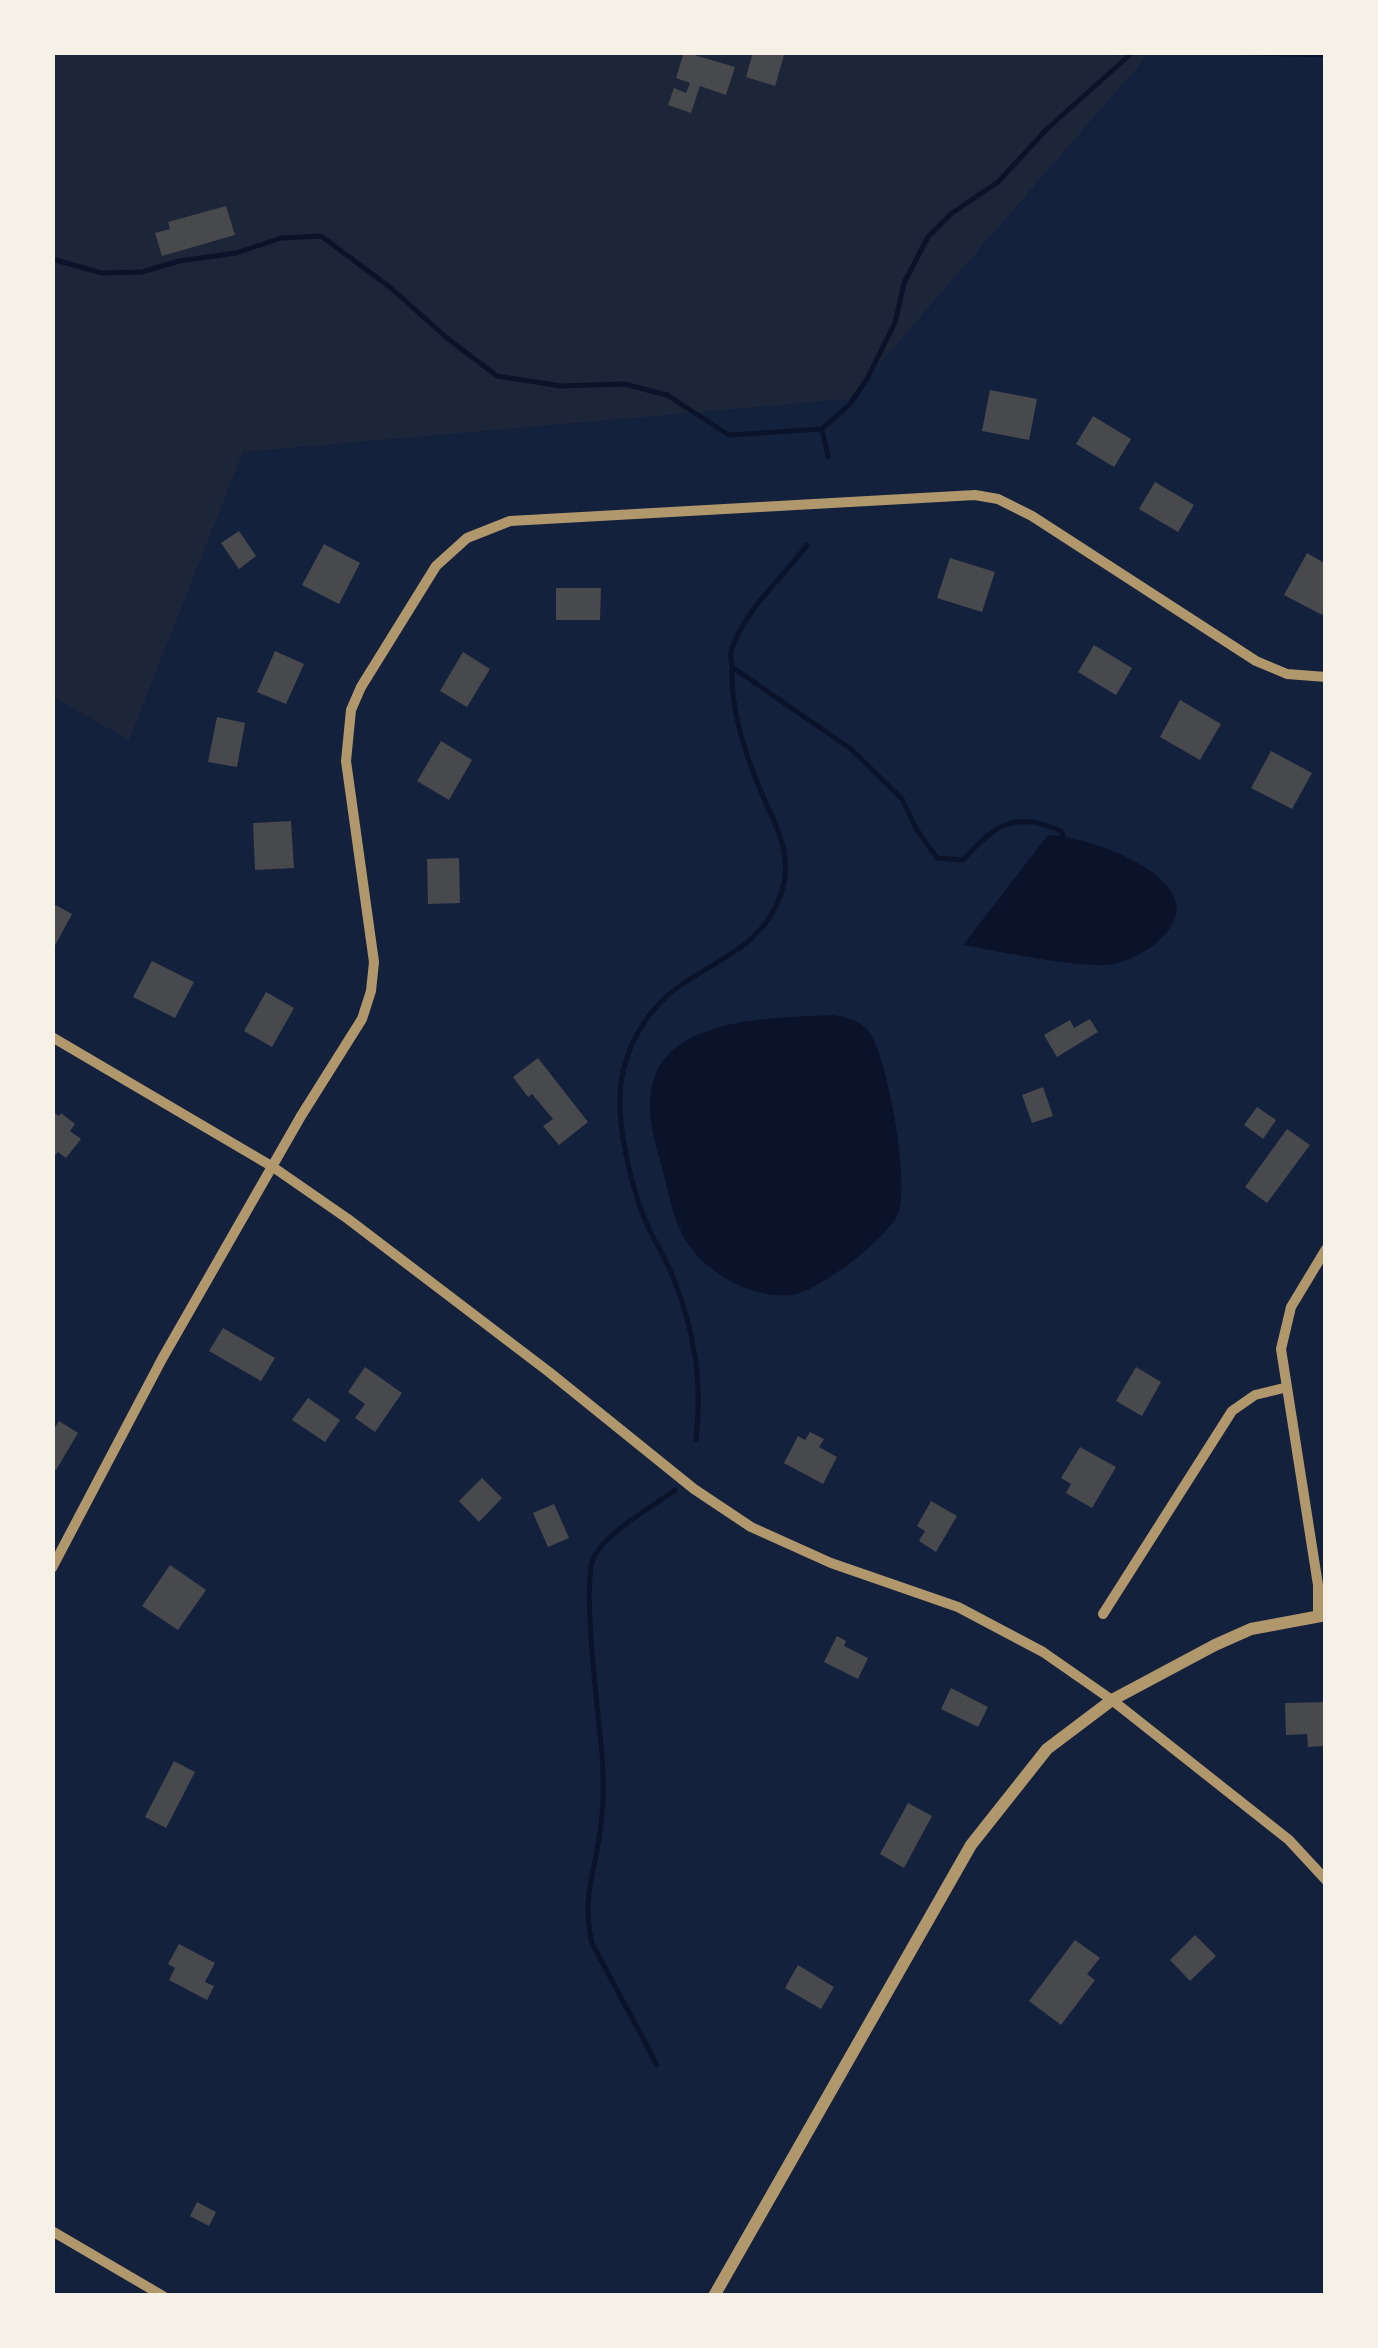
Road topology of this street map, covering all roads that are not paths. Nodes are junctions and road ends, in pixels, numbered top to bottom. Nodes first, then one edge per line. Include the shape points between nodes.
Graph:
1 (1326, 677) edge
2 (52, 1037) edge
3 (274, 1166) junction
4 (1326, 1249) edge
5 (1284, 1388) junction
6 (52, 1568) edge
7 (1104, 1614) dead end
8 (1322, 1614) edge
9 (1112, 1700) junction
10 (1326, 1880) edge
11 (52, 2231) edge
12 (163, 2296) edge
13 (714, 2296) edge

1 - 3 street via 1287,674 1256,661 998,499 974,495 510,521 477,532 436,566 352,710 346,761 374,962 371,991 362,1019
2 - 3 street
3 - 6 street
3 - 9 street via 750,1527 958,1607 1043,1652
4 - 5 street via 1284,1325
5 - 7 street via 1255,1395 1232,1412
5 - 8 street
8 - 9 street via 1251,1629
9 - 10 street via 1289,1840
9 - 13 street via 1047,1749 971,1845
11 - 12 street

